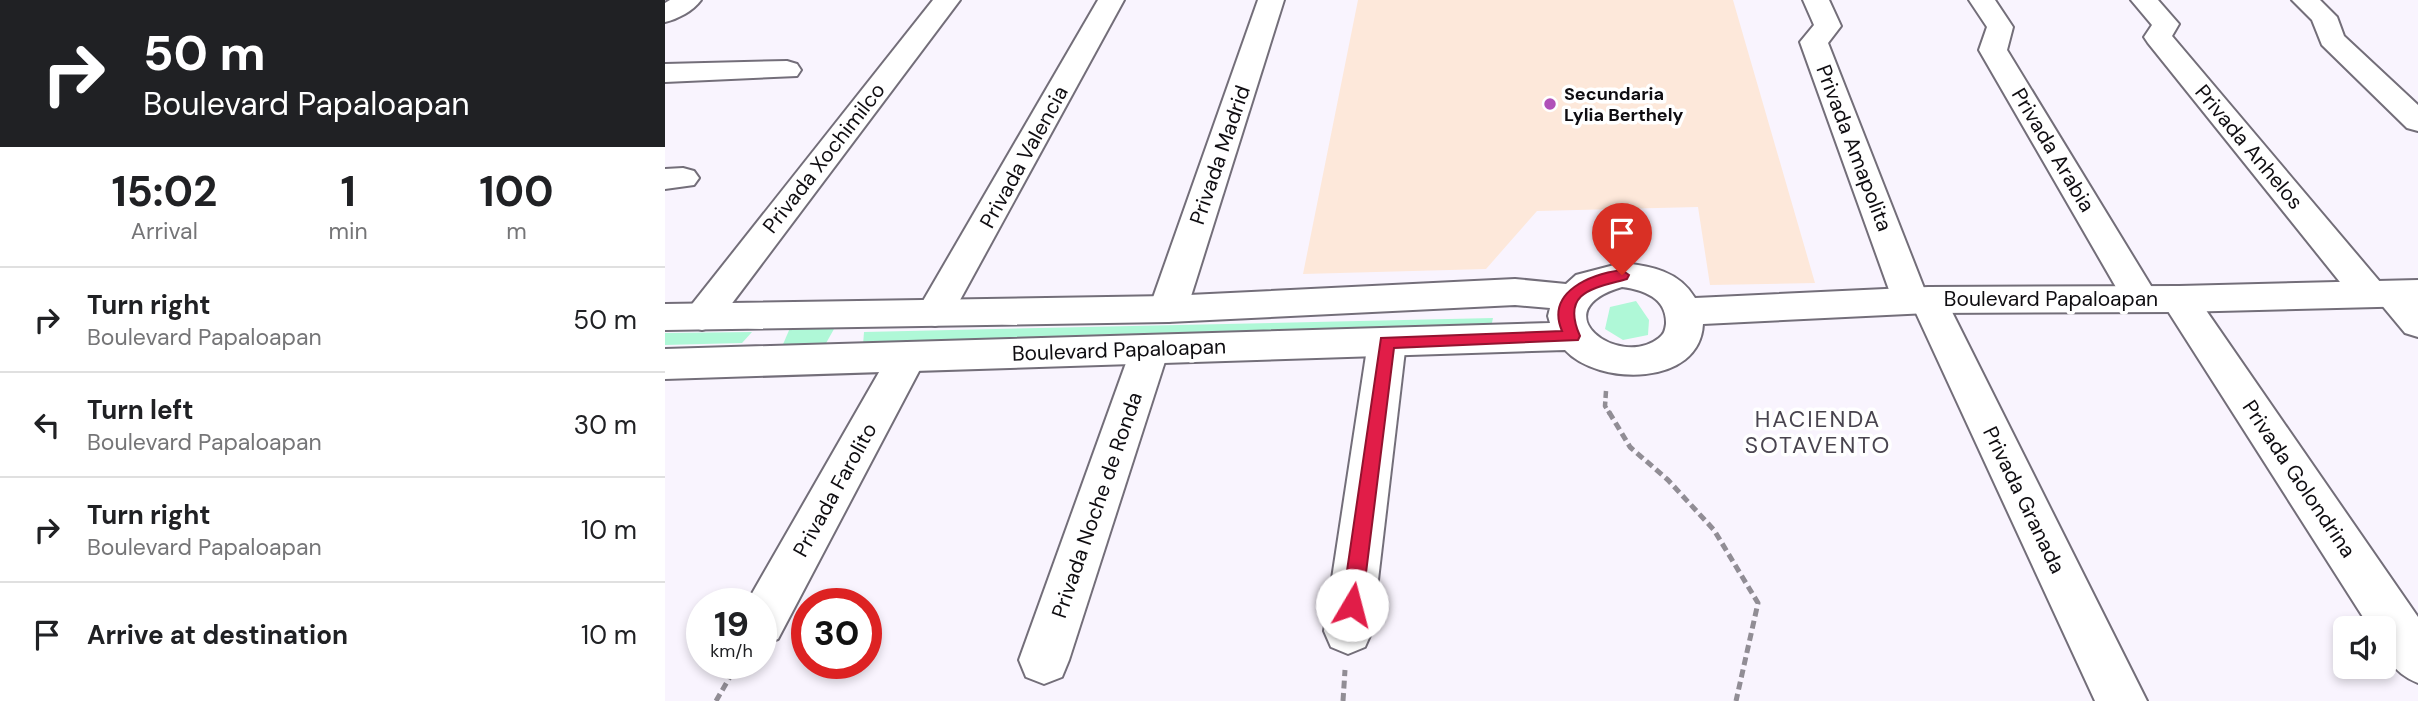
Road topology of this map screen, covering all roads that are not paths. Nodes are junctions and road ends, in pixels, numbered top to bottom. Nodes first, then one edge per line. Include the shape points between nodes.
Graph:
1 (688, 0) edge
2 (947, 0) edge
3 (1111, 0) edge
4 (1271, 0) edge
5 (1816, 0) edge
6 (1982, 0) edge
7 (2144, 0) edge
8 (2305, 0) edge
9 (665, 13) edge
10 (787, 71) dead end
11 (665, 73) edge
12 (2418, 122) edge
13 (2393, 293) edge
14 (1571, 298) junction
15 (2160, 299) junction
16 (1920, 300) junction
17 (1168, 309) junction
18 (1685, 312) junction
19 (935, 313) junction
20 (856, 315) junction
21 (783, 316) junction
22 (665, 317) edge
23 (702, 317) junction
24 (2418, 323) edge
25 (1572, 336) junction
26 (1387, 342) junction
27 (1150, 349) junction
28 (908, 356) junction
29 (833, 359) junction
30 (752, 362) junction
31 (667, 367) edge
32 (777, 594) edge
33 (1348, 631) dead end
34 (2418, 659) edge
35 (1044, 660) dead end
36 (2121, 701) edge

1 - 9 street
2 - 23 street, Privada Xochimilco
3 - 19 street, Privada Valencia
4 - 17 street, Privada Madrid
5 - 16 street, Privada Amapolita via 1828,26 1814,42
6 - 15 street, Privada Arabia via 2000,27 1993,50
7 - 13 street, Privada Anhelos via 2166,24 2158,37
8 - 12 street via 2324,17 2332,39
10 - 11 street
13 - 15 street, Boulevard Papaloapan
13 - 24 street
14 - 17 street, Boulevard Papaloapan via 1515,292
14 - 18 street via 1584,285 1622,275 1662,285 1677,297
14 - 25 street via 1566,323
15 - 16 street, Boulevard Papaloapan
15 - 34 street, Privada Golondrina
16 - 18 street, Boulevard Papaloapan
16 - 36 street, Privada Granada
17 - 19 street, Boulevard Papaloapan
18 - 25 street via 1681,340 1651,360 1610,360 1588,351
19 - 20 street, Boulevard Papaloapan
20 - 21 street, Boulevard Papaloapan
20 - 29 street
21 - 23 street, Boulevard Papaloapan
21 - 30 street
22 - 23 street, Boulevard Papaloapan
25 - 26 street, Boulevard Papaloapan
26 - 27 street, Boulevard Papaloapan
26 - 33 street
27 - 28 street, Boulevard Papaloapan
27 - 35 street, Privada Noche de Ronda
28 - 29 street, Boulevard Papaloapan
28 - 32 street, Privada Farolito
29 - 30 street, Boulevard Papaloapan
30 - 31 street, Boulevard Papaloapan

